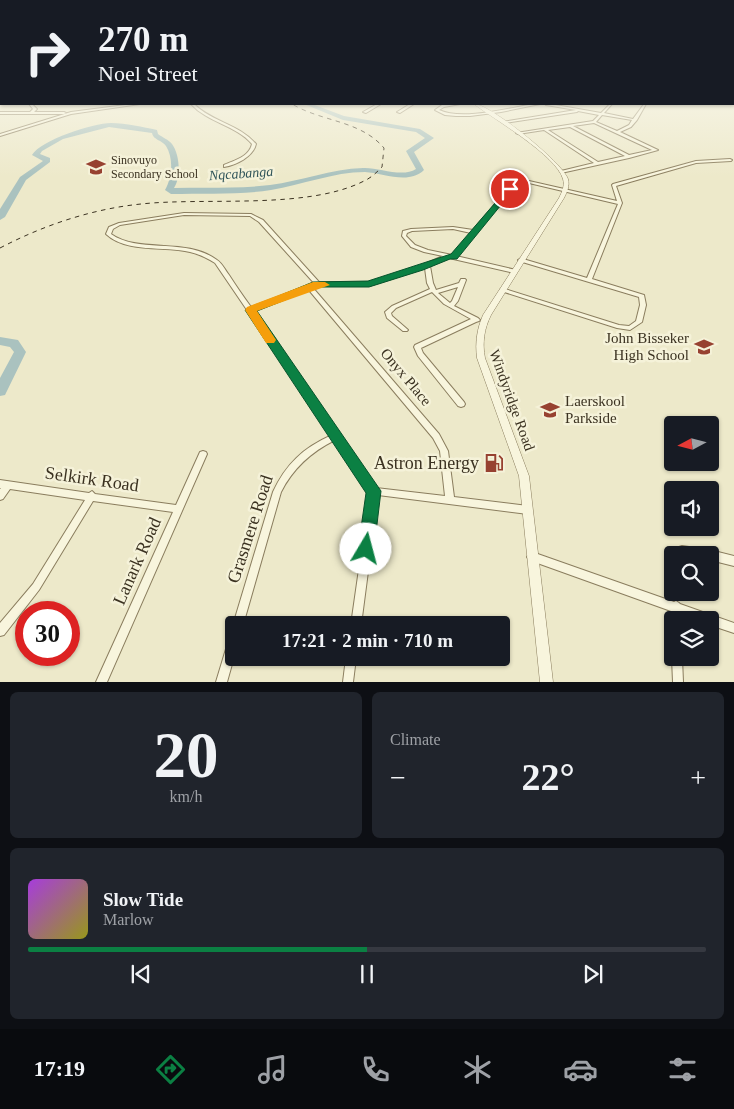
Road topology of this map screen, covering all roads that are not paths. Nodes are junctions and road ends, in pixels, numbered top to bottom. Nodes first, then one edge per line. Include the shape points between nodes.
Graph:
1 (68, 114) edge
2 (205, 114) edge
3 (449, 114) edge
4 (464, 114) edge
5 (492, 114) edge
6 (556, 114) edge
7 (601, 114) joint
8 (638, 114) edge
9 (634, 120) junction
10 (504, 122) junction
11 (594, 122) junction
12 (571, 126) junction
13 (546, 130) junction
14 (618, 132) junction
15 (518, 133) junction
16 (0, 135) edge
17 (630, 157) junction
18 (730, 160) dead end
19 (598, 164) junction
20 (225, 166) dead end
21 (562, 172) junction
22 (566, 192) junction
23 (620, 203) junction
24 (474, 232) junction
25 (451, 256) junction
26 (521, 260) junction
27 (427, 265) junction
28 (514, 271) junction
29 (589, 280) junction
30 (314, 286) junction
31 (503, 290) junction
32 (434, 291) junction
33 (451, 306) junction
34 (250, 310) junction
35 (480, 321) junction
36 (405, 330) dead end
37 (461, 404) dead end
38 (335, 437) junction
39 (203, 454) dead end
40 (4, 484) edge
41 (374, 491) junction
42 (92, 495) junction
43 (0, 496) edge
44 (450, 500) junction
45 (179, 509) junction
46 (528, 510) junction
47 (532, 557) junction
48 (719, 557) edge
49 (734, 561) edge
50 (676, 606) junction
51 (676, 611) edge
52 (241, 616) edge
53 (357, 616) edge
54 (734, 628) edge
55 (0, 632) edge
56 (226, 666) edge
57 (350, 666) edge
58 (677, 666) edge
59 (101, 682) edge
60 (221, 682) edge
61 (348, 682) edge
62 (547, 682) edge
63 (678, 682) edge

1 - 16 street
2 - 20 street via 254,144 254,150 248,155
3 - 4 street
5 - 10 street
6 - 10 street
7 - 9 street
7 - 11 street
8 - 9 street
9 - 14 street via 628,128
10 - 15 street
11 - 12 street
11 - 14 street
12 - 13 street
12 - 17 street
13 - 15 street
13 - 19 street
14 - 17 street via 656,149
15 - 21 street
17 - 19 street
18 - 23 street via 691,163 614,185
19 - 21 street
21 - 22 street
22 - 23 street
22 - 24 street via 529,182 521,183 510,189
22 - 26 street, Windyridge Road
23 - 29 street
24 - 25 street
24 - 25 street via 446,228 412,230 404,234 418,249
25 - 27 street
25 - 28 street
26 - 28 street, Windyridge Road
26 - 29 street
27 - 30 street via 363,285
27 - 32 street
28 - 31 street, Windyridge Road
29 - 31 street via 643,298 638,322 624,328
30 - 34 street
30 - 34 street, Onyx Place via 261,221 251,215 184,214 127,222 109,231 114,240 126,243 182,247 206,254 223,269
30 - 44 street, Onyx Place via 436,436 444,451
31 - 35 street, Windyridge Road
32 - 33 street
32 - 33 street via 462,282
32 - 36 street via 388,312 389,317
33 - 35 street
34 - 38 street
35 - 37 street via 417,347
35 - 46 street, Windyridge Road via 481,358 522,468
38 - 41 street
38 - 52 street, Grasmere Road via 302,456 283,479
39 - 45 street, Lanark Road
40 - 42 street, Selkirk Road
40 - 43 street
41 - 44 street
41 - 53 street
42 - 45 street, Selkirk Road
42 - 55 street via 36,587
44 - 46 street
45 - 59 street, Lanark Road
46 - 47 street, Windyridge Road
47 - 50 street
47 - 62 street, Windyridge Road
48 - 49 street
50 - 51 street
50 - 54 street
56 - 60 street
57 - 61 street
58 - 63 street

